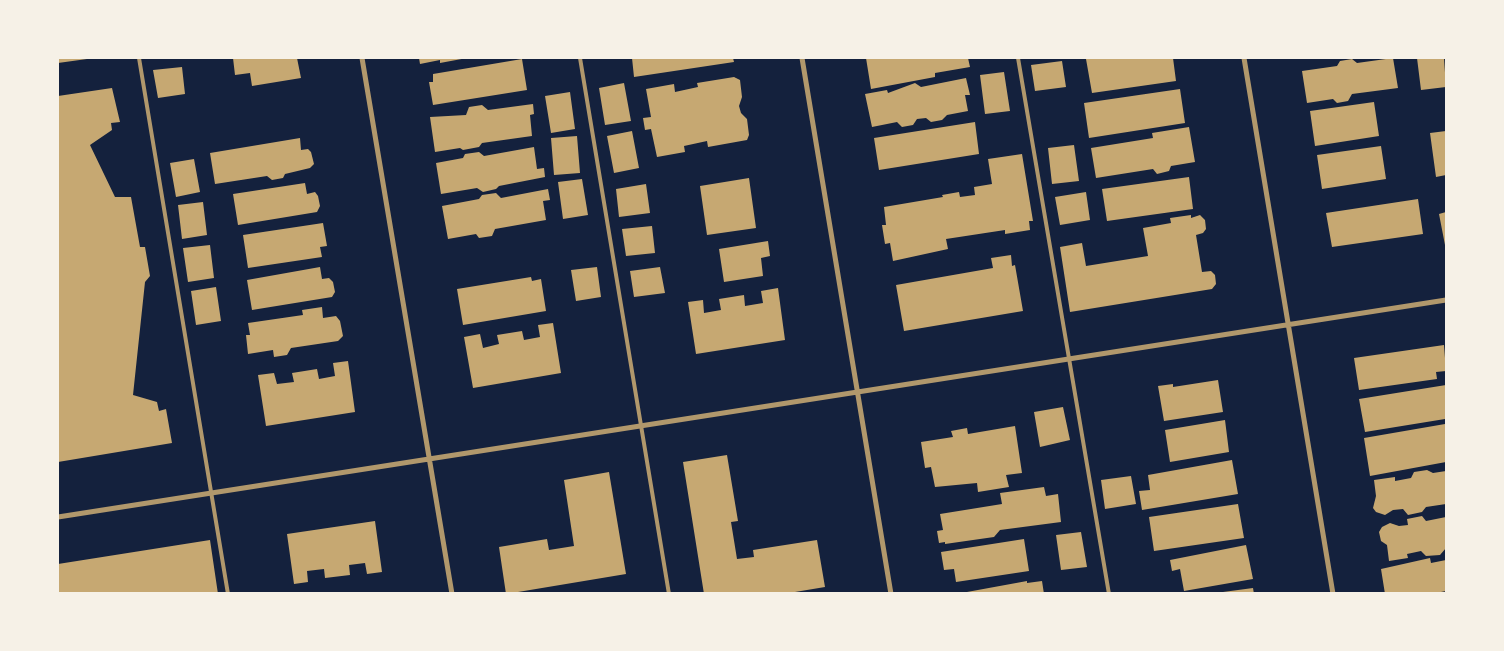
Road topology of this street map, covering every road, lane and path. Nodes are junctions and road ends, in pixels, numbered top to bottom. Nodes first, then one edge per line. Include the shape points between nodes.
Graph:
1 (139, 58) edge
2 (362, 58) edge
3 (580, 58) edge
4 (802, 58) edge
5 (1018, 58) edge
6 (1244, 58) edge
7 (1446, 300) edge
8 (1288, 324) junction
9 (1070, 359) junction
10 (858, 392) junction
11 (641, 426) junction
12 (429, 459) junction
13 (212, 493) junction
14 (58, 517) edge
15 (228, 594) edge
16 (452, 594) edge
17 (669, 594) edge
18 (892, 594) edge
19 (1109, 594) edge
20 (1333, 594) edge

1 - 13 lane
2 - 12 street
3 - 11 lane
4 - 10 street
5 - 9 lane
6 - 8 street
7 - 8 street
8 - 9 street
8 - 20 street
9 - 10 street
9 - 19 lane
10 - 11 street
10 - 18 street
11 - 12 street
11 - 17 lane
12 - 13 street
12 - 16 street
13 - 14 street
13 - 15 lane

